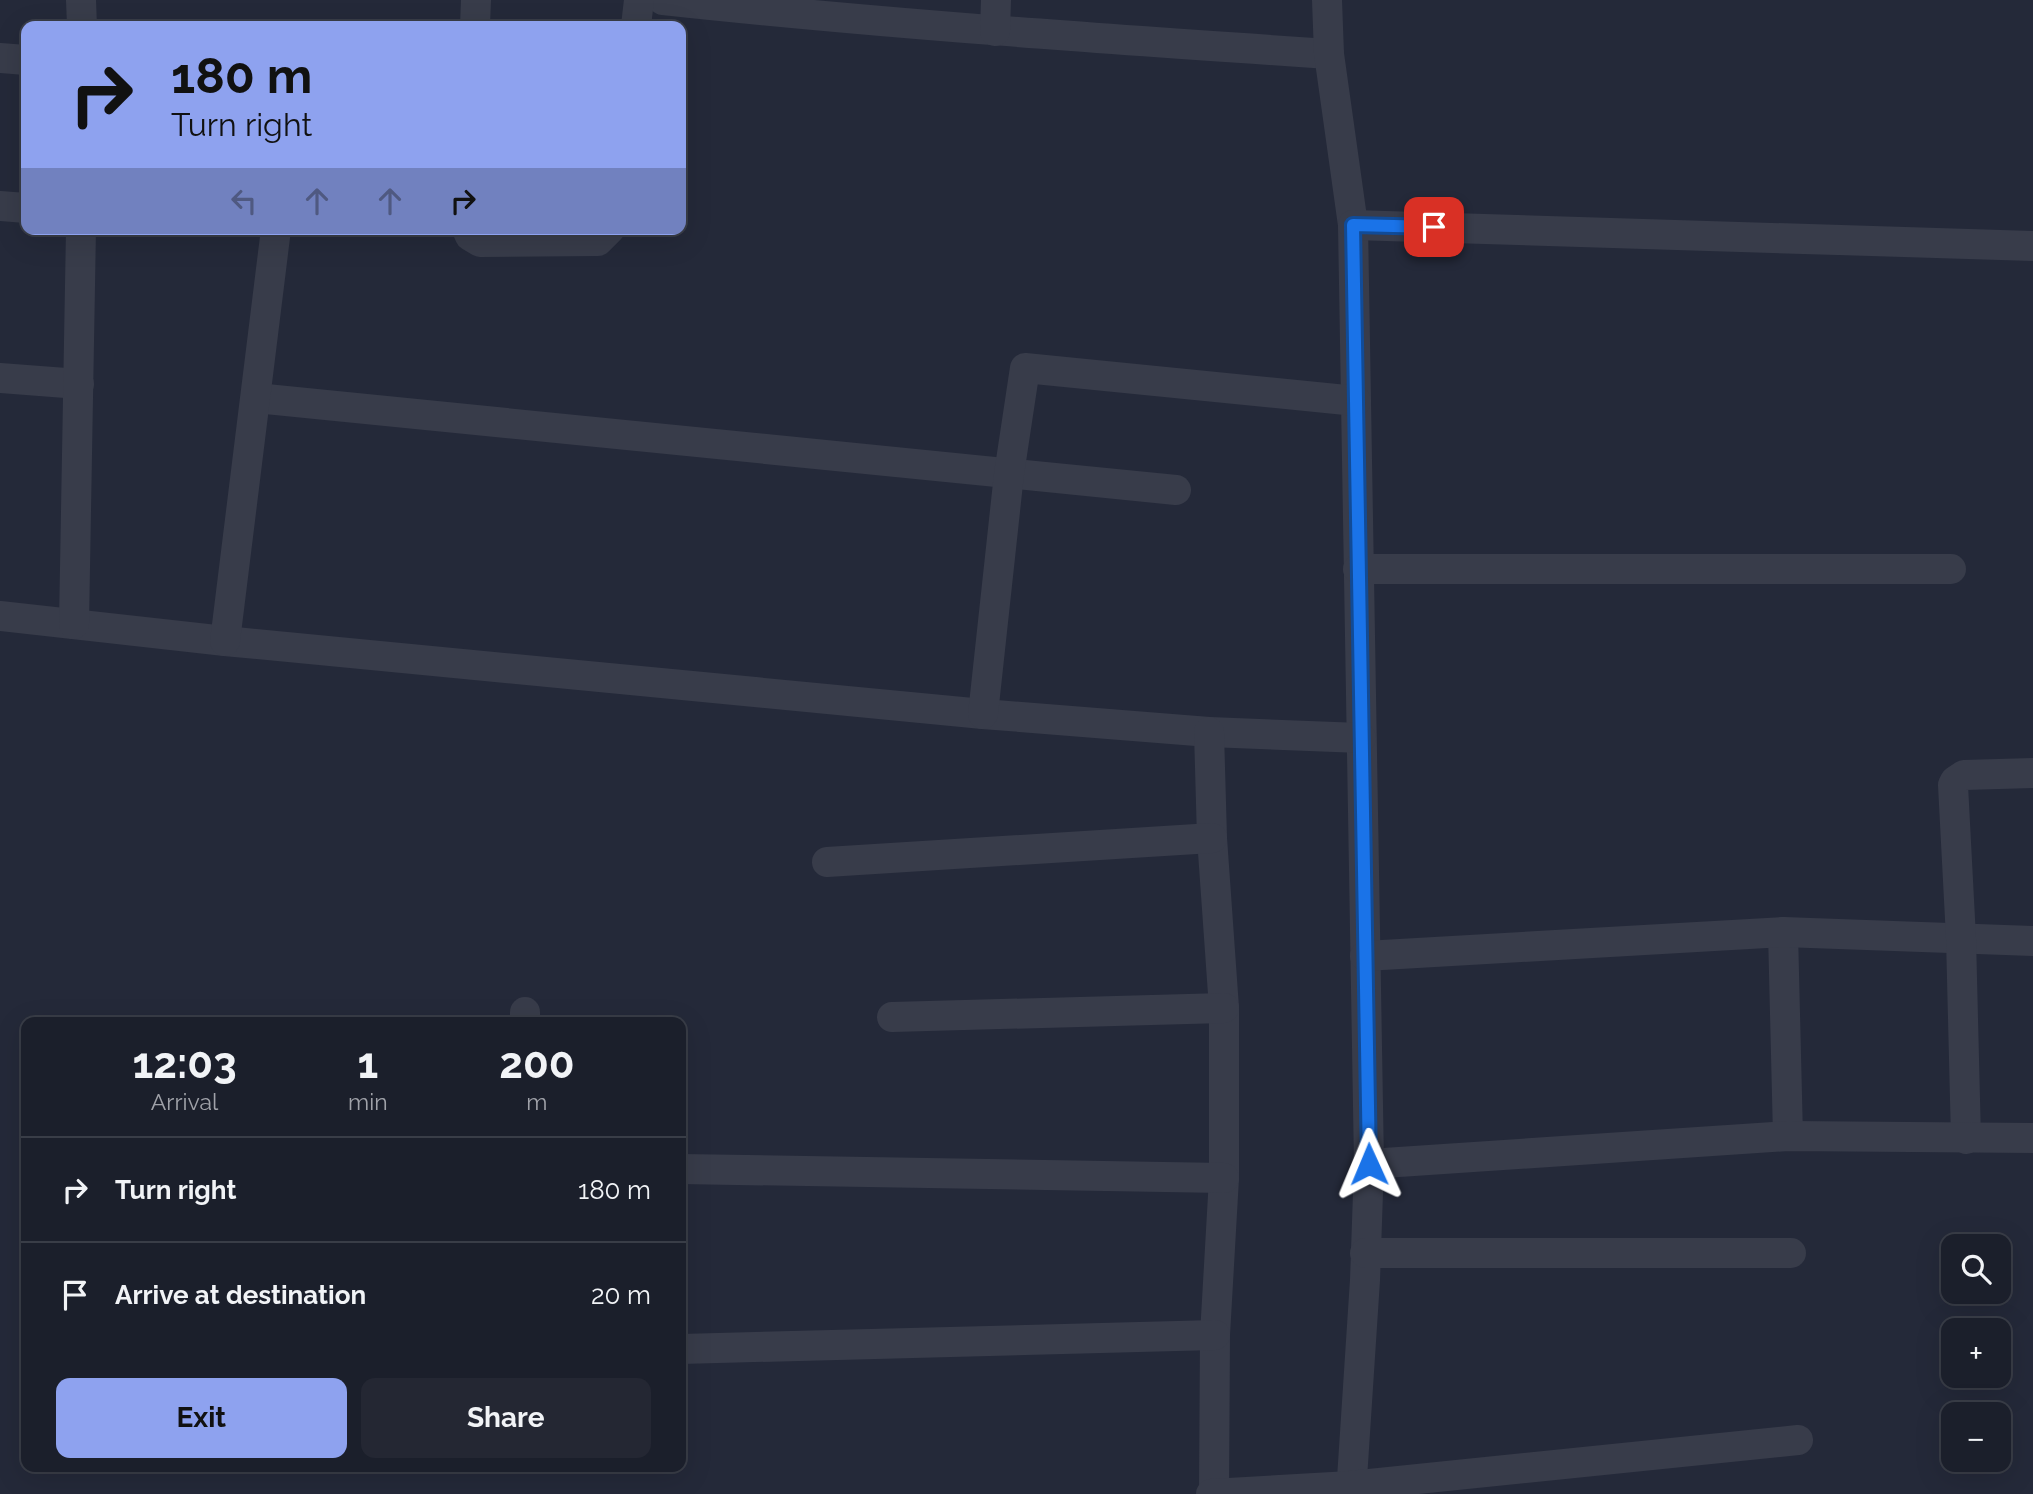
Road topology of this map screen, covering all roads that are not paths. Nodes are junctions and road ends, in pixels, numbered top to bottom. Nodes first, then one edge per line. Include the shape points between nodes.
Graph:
1 (82, 0) edge
2 (476, 0) edge
3 (639, 0) edge
4 (663, 0) edge
5 (996, 0) edge
6 (1327, 0) edge
7 (802, 7) edge
8 (82, 21) edge
9 (475, 21) edge
10 (637, 21) edge
11 (995, 31) junction
12 (1329, 54) junction
13 (0, 58) edge
14 (21, 60) edge
15 (0, 206) edge
16 (21, 208) edge
17 (1353, 225) junction
18 (81, 235) edge
19 (275, 235) edge
20 (470, 235) edge
21 (604, 235) edge
22 (2033, 246) edge
23 (0, 378) edge
24 (79, 384) junction
25 (256, 398) junction
26 (1356, 401) junction
27 (1009, 474) junction
28 (1176, 490) dead end
29 (1358, 569) junction
30 (1951, 569) dead end
31 (0, 616) edge
32 (74, 624) junction
33 (225, 640) junction
34 (983, 713) junction
35 (1209, 732) junction
36 (1361, 738) junction
37 (2033, 773) edge
38 (1212, 838) junction
39 (827, 862) dead end
40 (1783, 932) junction
41 (1961, 938) junction
42 (2033, 942) edge
43 (1365, 956) junction
44 (1224, 1009) junction
45 (892, 1017) dead end
46 (1788, 1136) junction
47 (2033, 1138) edge
48 (1966, 1139) junction
49 (1369, 1164) junction
50 (686, 1169) edge
51 (1224, 1178) junction
52 (1365, 1253) junction
53 (1791, 1253) dead end
54 (1215, 1335) junction
55 (686, 1349) edge
56 (1798, 1440) dead end
57 (1350, 1490) edge
58 (1213, 1494) edge

1 - 8 street
2 - 9 street
3 - 10 street
4 - 7 street
5 - 11 street
6 - 12 street
7 - 11 street
11 - 12 street
12 - 17 street
13 - 14 street
15 - 16 street
17 - 22 street
17 - 26 street
18 - 24 street
19 - 25 street
20 - 21 street via 480,242 598,241
23 - 24 street
24 - 32 street
25 - 27 street
25 - 33 street
26 - 27 street via 1025,368
26 - 29 street
27 - 28 street
27 - 34 street
29 - 30 street
29 - 36 street
31 - 32 street
32 - 33 street
33 - 34 street
34 - 35 street
35 - 36 street
35 - 38 street
36 - 43 street
37 - 41 street via 1964,775 1955,781
38 - 39 street
38 - 44 street
40 - 41 street
40 - 43 street
40 - 46 street
41 - 42 street
41 - 48 street
43 - 49 street
44 - 45 street
44 - 51 street
46 - 48 street
46 - 49 street
47 - 48 street
49 - 52 street
50 - 51 street
51 - 54 street
52 - 53 street
52 - 57 street
54 - 55 street
54 - 58 street
56 - 57 street
57 - 58 street

